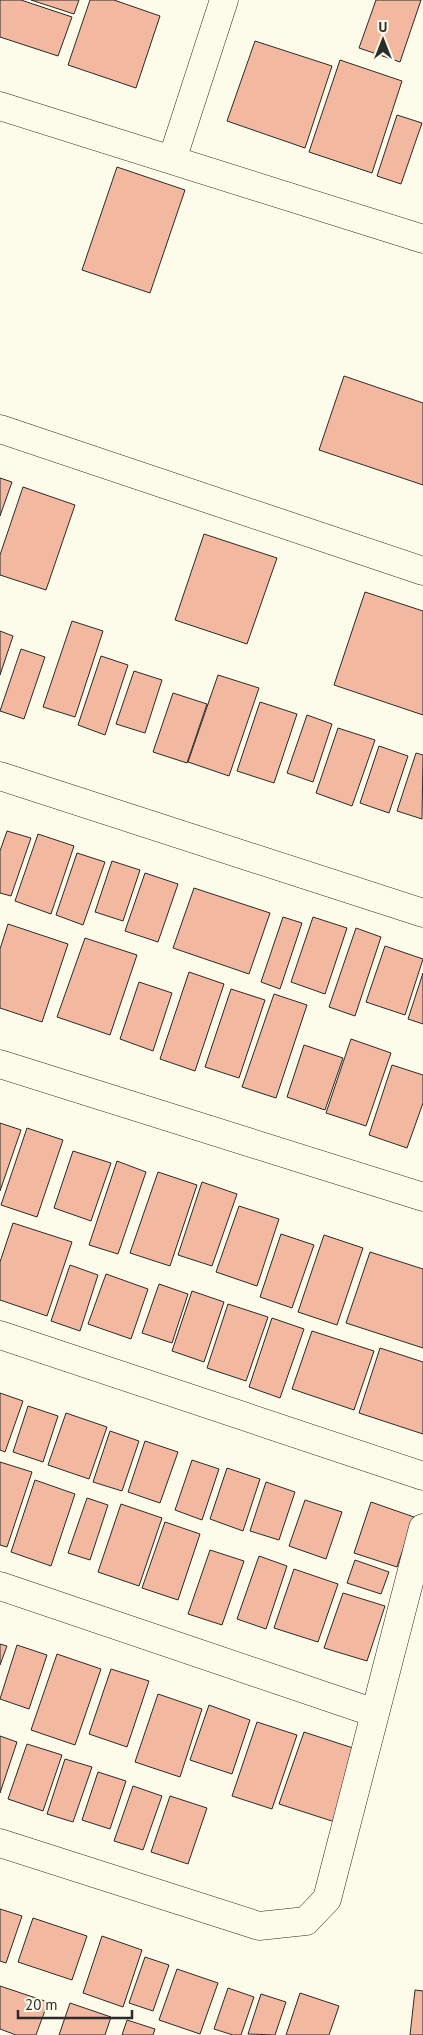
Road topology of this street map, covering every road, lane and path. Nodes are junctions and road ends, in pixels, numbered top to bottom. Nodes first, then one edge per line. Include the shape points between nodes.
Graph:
1 (224, 0) edge
2 (0, 106) edge
3 (172, 160) junction
4 (423, 239) edge
5 (0, 429) edge
6 (423, 571) edge
7 (0, 776) edge
8 (423, 913) edge
9 (0, 1064) edge
10 (423, 1197) edge
11 (0, 1334) edge
12 (423, 1476) edge
13 (423, 1528) edge
14 (0, 1586) edge
15 (376, 1713) junction
16 (0, 1843) edge

1 - 3 street
2 - 3 street
3 - 4 street
5 - 6 street
7 - 8 street
9 - 10 street
11 - 12 street
13 - 15 street
14 - 15 street
15 - 16 street via 327,1899 306,1921 258,1926

